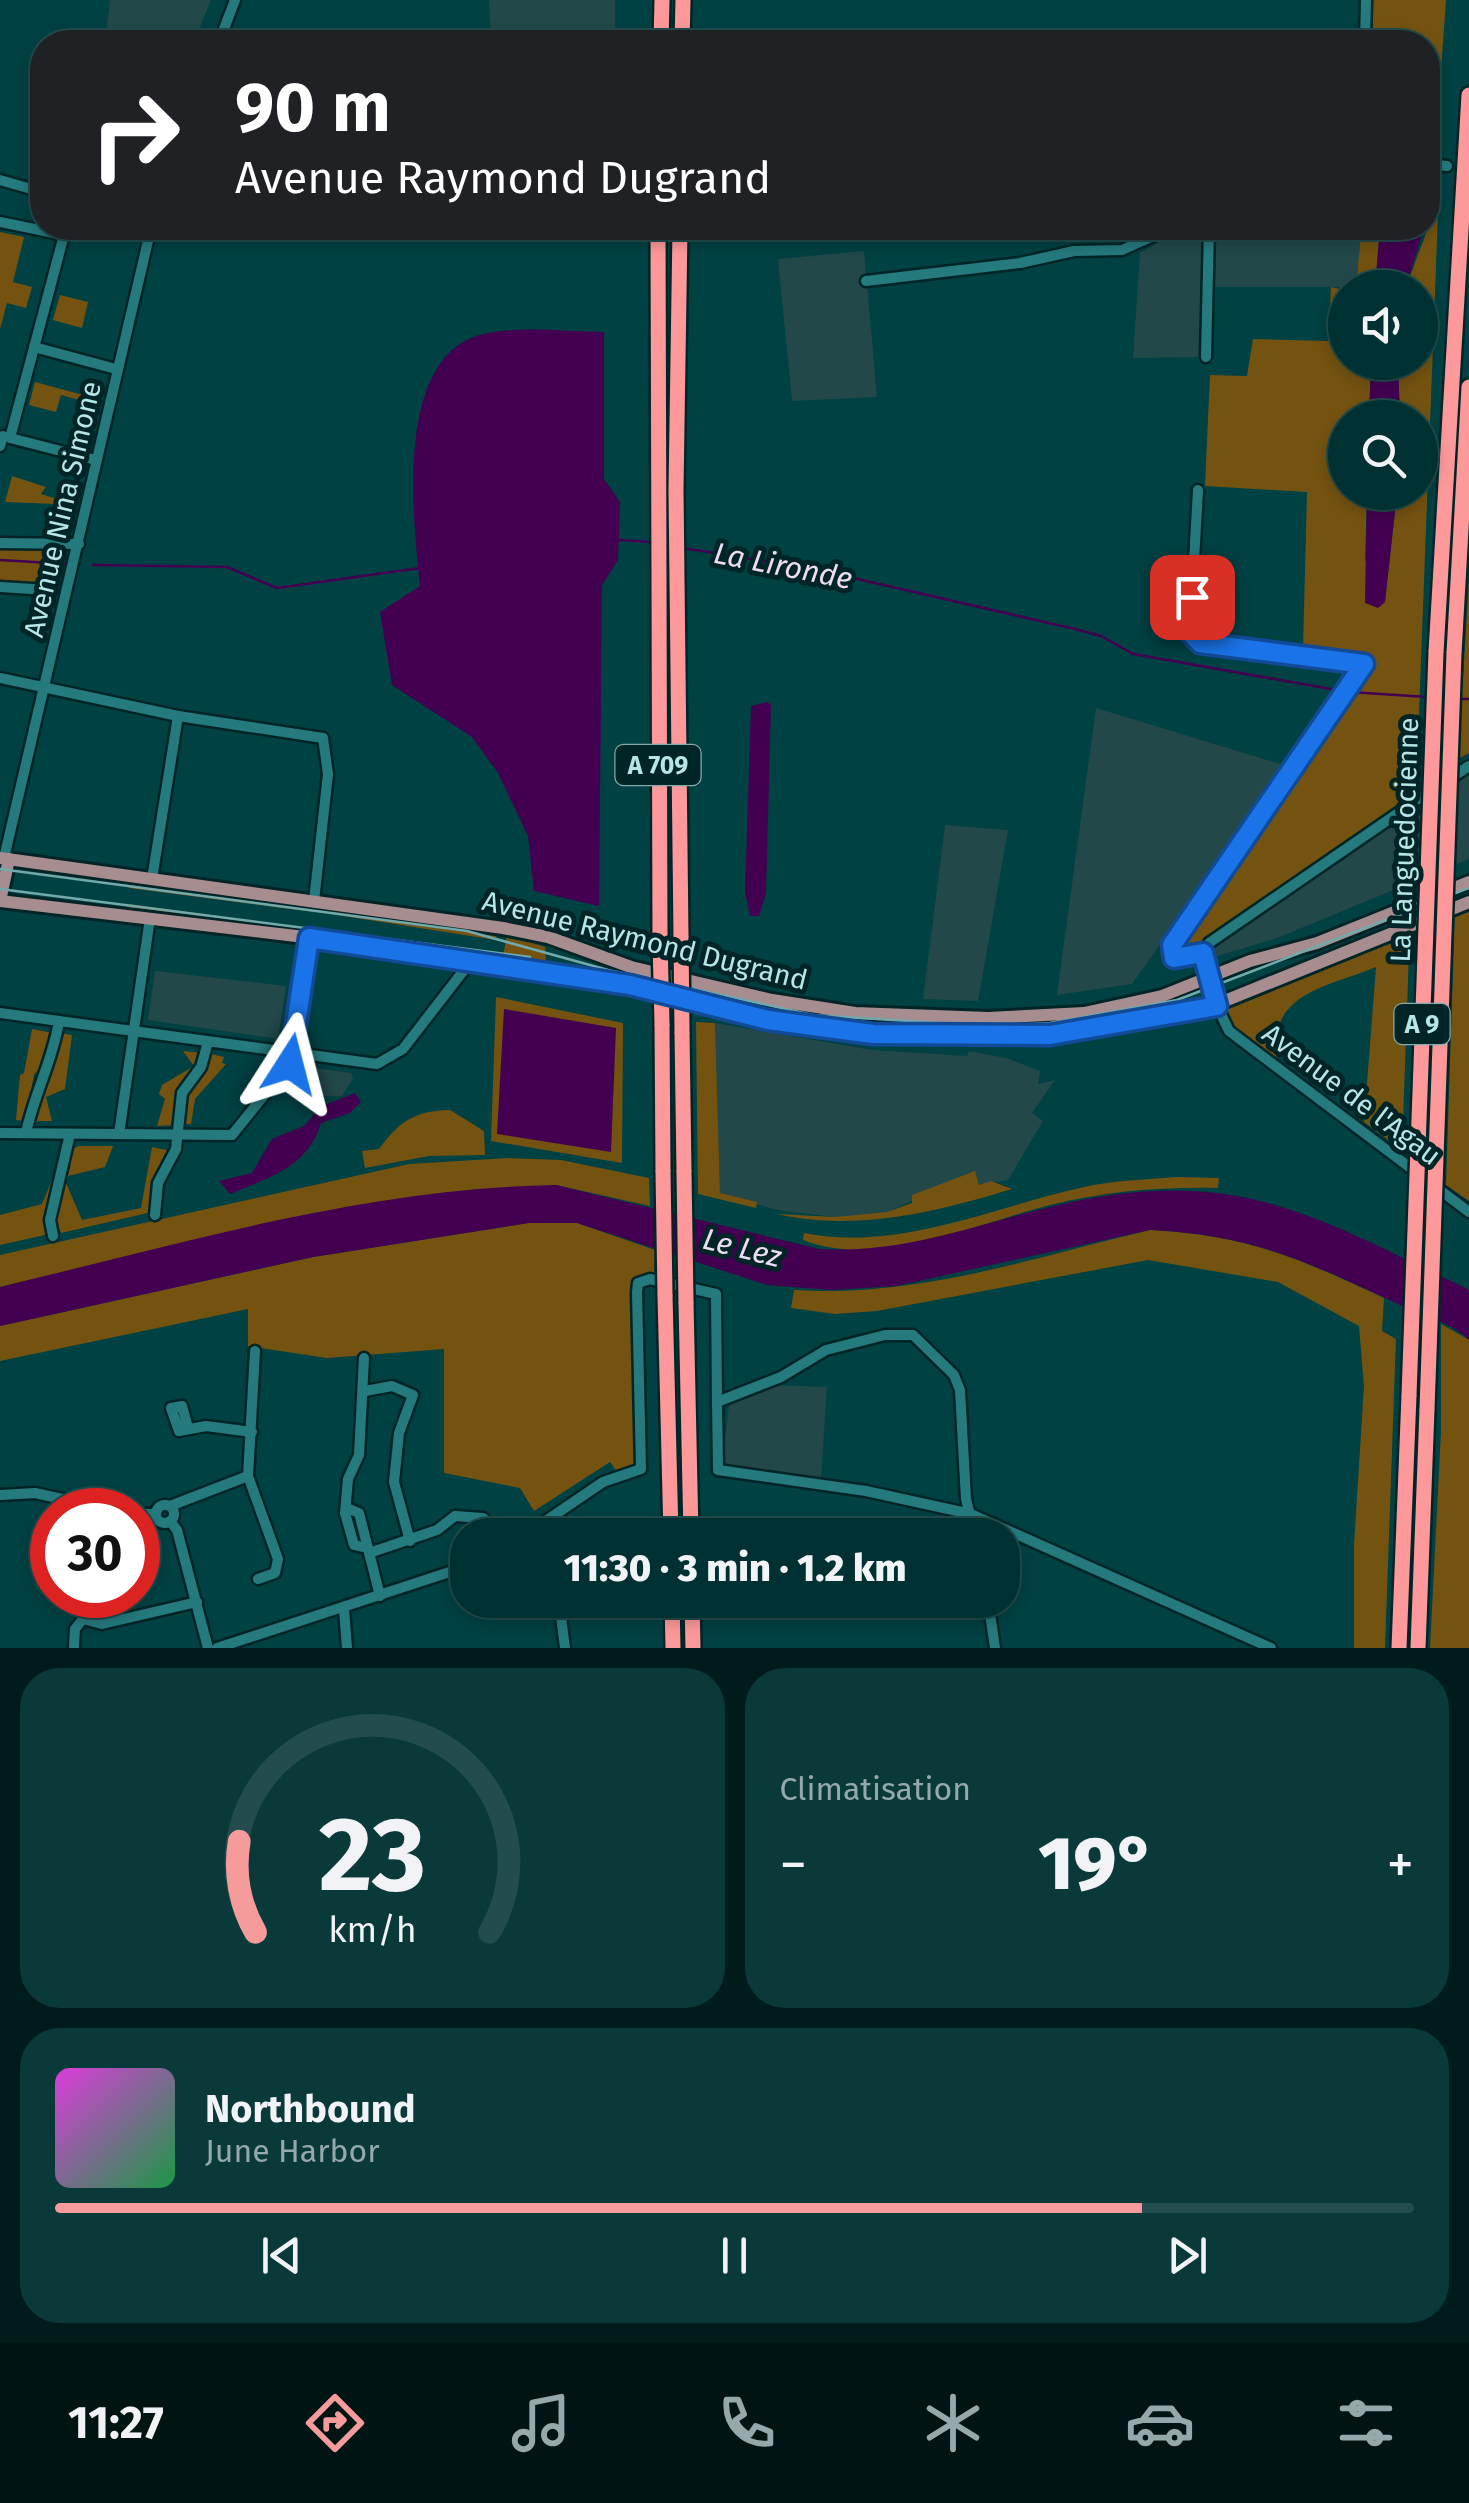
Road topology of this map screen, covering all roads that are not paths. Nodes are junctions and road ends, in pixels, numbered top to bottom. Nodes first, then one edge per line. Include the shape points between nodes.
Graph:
1 (235, 0) edge
2 (662, 0) edge
3 (683, 0) edge
4 (1366, 0) edge
5 (224, 30) edge
6 (661, 30) edge
7 (682, 30) edge
8 (1365, 30) edge
9 (1469, 94) edge
10 (1440, 165) edge
11 (1447, 166) dead end
12 (0, 180) edge
13 (30, 189) edge
14 (0, 222) edge
15 (30, 228) edge
16 (63, 240) edge
17 (148, 240) edge
18 (658, 240) edge
19 (680, 240) edge
20 (1144, 240) edge
21 (1210, 240) edge
22 (866, 281) dead end
23 (34, 347) junction
24 (1206, 357) dead end
25 (116, 369) junction
26 (1469, 387) edge
27 (96, 460) junction
28 (1198, 490) dead end
29 (0, 543) edge
30 (79, 546) junction
31 (0, 587) edge
32 (49, 590) dead end
33 (0, 678) edge
34 (44, 690) junction
35 (178, 716) junction
36 (1469, 766) edge
37 (4, 858) edge
38 (152, 880) junction
39 (1469, 882) edge
40 (0, 901) edge
41 (314, 901) junction
42 (1469, 902) edge
43 (150, 918) junction
44 (309, 938) junction
45 (1203, 953) junction
46 (471, 962) junction
47 (1208, 977) junction
48 (1217, 1006) junction
49 (0, 1013) edge
50 (59, 1021) junction
51 (134, 1032) junction
52 (208, 1042) junction
53 (293, 1054) junction
54 (0, 1133) edge
55 (26, 1133) junction
56 (70, 1134) junction
57 (119, 1134) junction
58 (178, 1136) junction
59 (1469, 1212) edge
60 (154, 1214) dead end
61 (53, 1236) dead end
62 (254, 1351) dead end
63 (364, 1358) dead end
64 (365, 1391) junction
65 (717, 1402) junction
66 (188, 1428) dead end
67 (252, 1432) junction
68 (248, 1476) junction
69 (30, 1494) edge
70 (0, 1495) edge
71 (160, 1506) edge
72 (170, 1506) junction
73 (970, 1514) junction
74 (451, 1518) edge
75 (483, 1518) edge
76 (550, 1518) edge
77 (671, 1518) edge
78 (691, 1518) edge
79 (971, 1518) edge
80 (450, 1519) edge
81 (160, 1520) edge
82 (170, 1521) junction
83 (410, 1541) junction
84 (359, 1550) junction
85 (450, 1572) edge
86 (258, 1579) dead end
87 (380, 1596) junction
88 (197, 1602) junction
89 (344, 1609) junction
90 (160, 1611) edge
91 (85, 1618) edge
92 (91, 1618) edge
93 (128, 1618) edge
94 (561, 1618) edge
95 (672, 1618) edge
96 (693, 1618) edge
97 (990, 1618) edge
98 (74, 1646) edge
99 (208, 1648) edge
100 (217, 1648) edge
101 (347, 1648) edge
102 (565, 1648) edge
103 (673, 1648) edge
104 (694, 1648) edge
105 (994, 1648) edge
106 (1271, 1648) edge
107 (1399, 1648) edge
108 (1418, 1648) edge

1 - 5 street
2 - 6 highway
3 - 7 highway
4 - 8 street
9 - 107 highway, La Languedocienne / A 9, bridge via 1436,652
10 - 11 street
12 - 13 street
14 - 15 street
16 - 23 street
17 - 25 street, Avenue Nina Simone
18 - 77 highway, A 709, bridge
19 - 78 highway, A 709, bridge via 676,490
20 - 22 street via 1122,250
21 - 24 street
23 - 25 street
23 - 27 street via 10,438
25 - 27 street, Avenue Nina Simone
26 - 108 highway, La Languedocienne / A 9, bridge
27 - 30 street, Avenue Nina Simone
28 - 45 street via 1190,632 1200,643 1364,664 1170,952 1183,959
29 - 30 street
30 - 34 street, Avenue Nina Simone
31 - 32 street
33 - 34 street
34 - 35 street
34 - 37 street, Avenue Nina Simone
35 - 38 street
35 - 41 street via 317,734 327,749 328,774
36 - 45 street via 1209,942
37 - 38 main road, Avenue Raymond Dugrand
37 - 40 main road
38 - 41 main road, Avenue Raymond Dugrand
39 - 47 main road, Avenue Raymond Dugrand via 1317,943
40 - 43 main road, Avenue Raymond Dugrand
41 - 47 main road, Avenue Raymond Dugrand via 548,937 631,967 814,1008 974,1019 1117,1007
42 - 48 main road, Avenue Raymond Dugrand
43 - 44 main road, Avenue Raymond Dugrand
43 - 51 street
44 - 46 main road, Avenue Raymond Dugrand
44 - 53 street
45 - 47 street
46 - 48 main road, Avenue Raymond Dugrand via 630,985 768,1020 852,1032 1021,1036
46 - 53 street via 386,1063
47 - 48 main road
48 - 59 street, Avenue de l'Agau via 1229,1031
49 - 50 street
50 - 51 street
50 - 55 street
51 - 52 street
51 - 57 street
52 - 53 street
52 - 58 street via 182,1093
53 - 58 street via 232,1135
54 - 55 street
55 - 56 street
56 - 57 street
56 - 61 street via 50,1220
57 - 58 street
58 - 60 street via 158,1183
62 - 67 street
63 - 64 street
64 - 83 street via 392,1386 412,1396 399,1432 394,1482
64 - 84 street via 359,1455 348,1479 347,1508 359,1514
65 - 73 street via 718,1470
65 - 73 street via 842,1344 913,1336 958,1383
65 - 76 street via 716,1294 638,1282 641,1469 603,1482
66 - 67 street
67 - 68 street
68 - 72 street
68 - 86 street via 278,1559 274,1573
69 - 70 street
71 - 72 street
72 - 82 street
73 - 79 street
73 - 106 street
74 - 75 street
80 - 83 street
81 - 82 street
82 - 88 street
83 - 84 street
84 - 87 street
85 - 87 street
87 - 89 street
88 - 90 street
88 - 99 street
89 - 100 street
89 - 101 street
91 - 98 street via 75,1629
92 - 93 street via 102,1624
94 - 102 street
95 - 103 highway
96 - 104 highway
97 - 105 street

